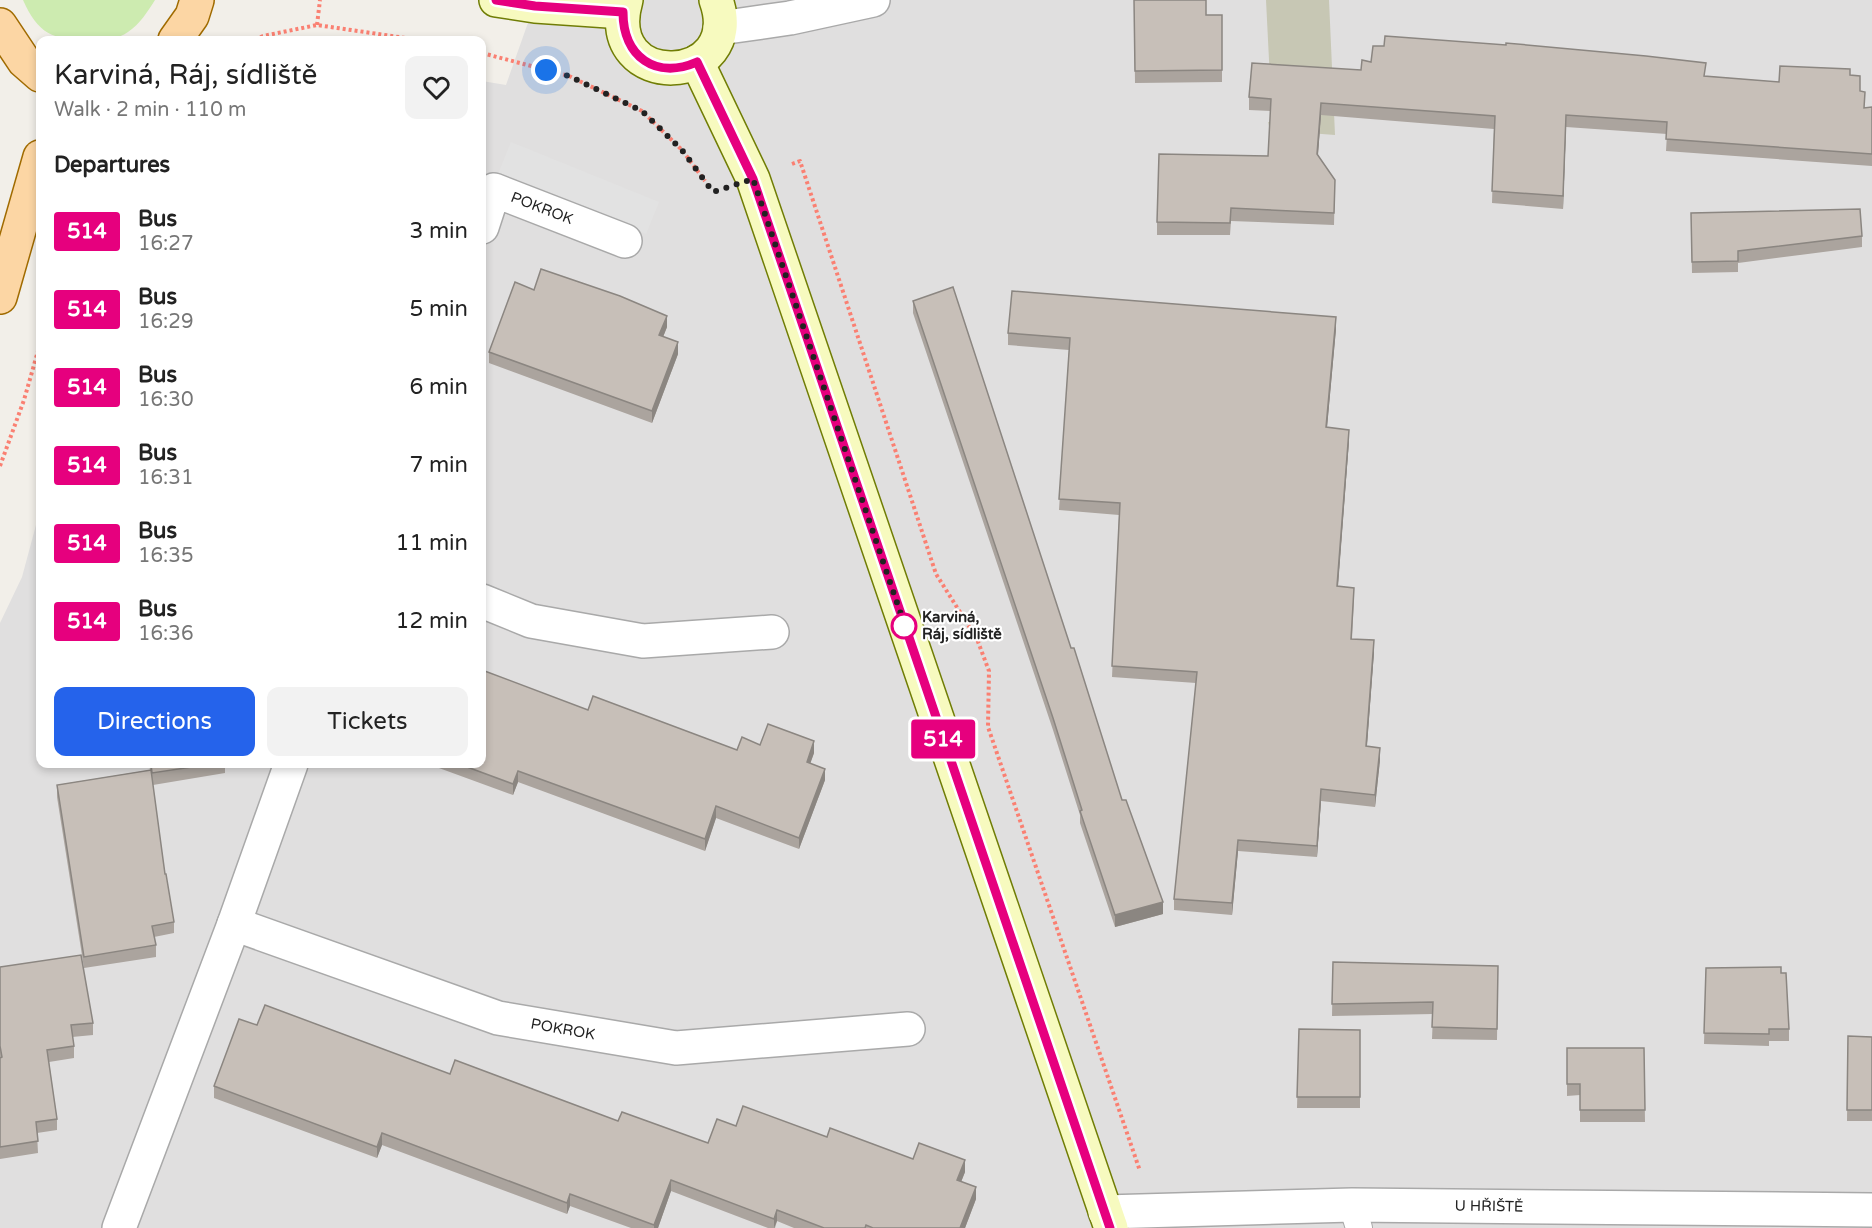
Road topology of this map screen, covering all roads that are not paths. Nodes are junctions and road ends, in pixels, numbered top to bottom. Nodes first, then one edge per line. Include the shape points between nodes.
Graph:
1 (197, 0) edge
2 (496, 0) edge
3 (873, 0) edge
4 (624, 6) edge
5 (718, 14) edge
6 (0, 25) edge
7 (178, 36) edge
8 (697, 62) junction
9 (36, 72) edge
10 (36, 171) edge
11 (486, 215) edge
12 (625, 241) dead end
13 (0, 297) edge
14 (486, 603) edge
15 (772, 632) dead end
16 (290, 768) edge
17 (234, 924) junction
18 (908, 1029) dead end
19 (1872, 1210) edge
20 (1355, 1216) edge
21 (1108, 1220) edge
22 (119, 1228) edge

1 - 7 main road via 192,16
2 - 4 street via 535,6
3 - 5 street via 790,18
4 - 8 street via 623,28 628,44 638,56 667,69
5 - 8 street via 712,47
6 - 9 main road via 24,61
8 - 21 street via 753,179
10 - 13 main road
11 - 12 street, POKROK via 494,190
14 - 15 street via 531,621 643,641
16 - 17 street
17 - 18 street, POKROK via 498,1018 676,1048
17 - 22 street
19 - 20 street, U HŘIŠTĚ
20 - 21 street, U HŘIŠTĚ via 1154,1212

